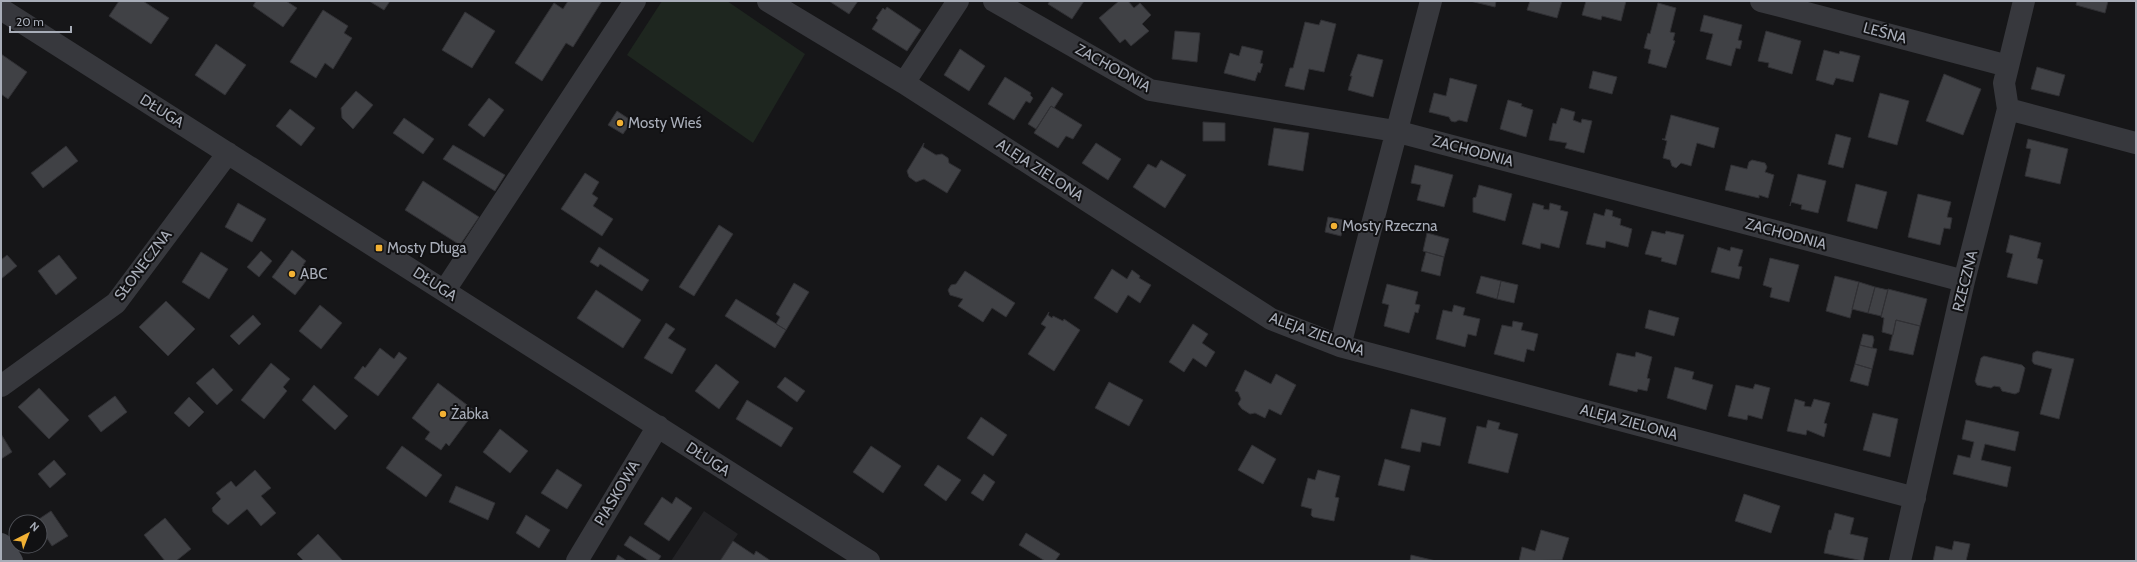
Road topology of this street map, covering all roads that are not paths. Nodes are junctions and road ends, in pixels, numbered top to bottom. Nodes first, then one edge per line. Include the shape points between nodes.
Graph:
1 (635, 1) edge
2 (768, 1) edge
3 (958, 1) edge
4 (994, 1) edge
5 (1431, 1) edge
6 (1761, 1) edge
7 (2024, 1) edge
8 (1, 9) edge
9 (2008, 66) junction
10 (904, 83) junction
11 (2008, 110) junction
12 (1396, 131) junction
13 (2136, 143) edge
14 (228, 153) junction
15 (1964, 281) junction
16 (445, 290) junction
17 (1340, 346) junction
18 (1, 386) edge
19 (658, 426) junction
20 (1914, 498) junction
21 (1, 544) edge
22 (12, 561) edge
23 (577, 561) edge
24 (869, 561) edge
25 (1900, 561) edge

1 - 16 street
2 - 10 street, ALEJA ZIELONA
3 - 10 street
4 - 12 street, ZACHODNIA via 1150,90
5 - 12 street
6 - 9 street, LEŚNA
7 - 9 street, RZECZNA
8 - 14 street, DŁUGA
9 - 11 street, RZECZNA via 2004,83
10 - 17 street, ALEJA ZIELONA via 1271,319
11 - 13 street
11 - 15 street, RZECZNA
12 - 15 street, ZACHODNIA
12 - 17 street
14 - 16 street, DŁUGA
14 - 18 street, SŁONECZNA via 116,303
15 - 20 street, RZECZNA
16 - 19 street, DŁUGA
17 - 20 street, ALEJA ZIELONA
19 - 23 street, PIASKOWA
19 - 24 street, DŁUGA
20 - 25 street, RZECZNA
21 - 22 main road

